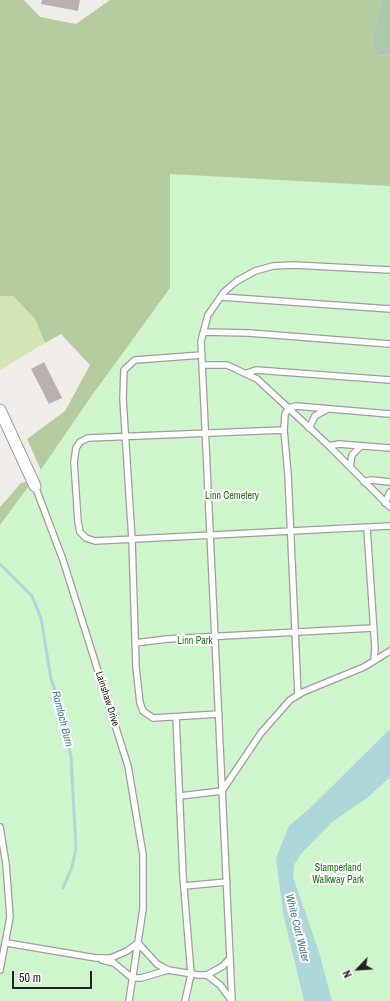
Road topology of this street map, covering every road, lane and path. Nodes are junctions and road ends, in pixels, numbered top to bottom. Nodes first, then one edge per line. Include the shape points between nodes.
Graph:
1 (390, 270) edge
2 (220, 297) junction
3 (390, 309) edge
4 (204, 332) junction
5 (390, 344) edge
6 (202, 355) junction
7 (202, 365) junction
8 (247, 373) junction
9 (390, 380) edge
10 (289, 408) junction
11 (327, 409) junction
12 (0, 410) edge
13 (390, 414) edge
14 (310, 428) junction
15 (284, 430) junction
16 (205, 434) junction
17 (126, 436) junction
18 (329, 446) junction
19 (360, 447) junction
20 (390, 448) edge
21 (350, 467) junction
22 (364, 482) junction
23 (390, 482) edge
24 (35, 486) joint
25 (390, 492) edge
26 (388, 505) edge
27 (390, 526) edge
28 (367, 528) junction
29 (289, 531) junction
30 (211, 536) junction
31 (132, 540) junction
32 (373, 628) junction
33 (295, 633) junction
34 (215, 637) junction
35 (135, 643) junction
36 (390, 651) edge
37 (374, 661) junction
38 (298, 695) junction
39 (219, 714) junction
40 (176, 717) junction
41 (222, 791) junction
42 (180, 796) junction
43 (0, 828) edge
44 (227, 882) junction
45 (184, 886) junction
46 (7, 943) junction
47 (138, 943) junction
48 (96, 958) junction
49 (230, 958) junction
50 (0, 970) edge
51 (168, 970) junction
52 (191, 974) junction
53 (207, 975) junction
54 (132, 978) junction
55 (129, 1001) edge
56 (185, 1001) edge
57 (232, 1001) edge

1 - 2 lane via 273,266 255,271 237,281
2 - 3 lane
2 - 4 lane via 208,315
4 - 5 lane
4 - 6 lane via 201,341
6 - 7 lane
6 - 17 lane via 148,358 135,360 128,365 124,370 123,379
7 - 8 lane via 227,365
7 - 16 lane
8 - 9 lane via 256,370
8 - 10 lane via 257,378
10 - 11 lane via 296,406
10 - 14 lane
10 - 15 lane via 285,414
11 - 13 lane
11 - 14 lane via 315,416
12 - 24 street, Lainshaw Drive
14 - 18 lane
15 - 16 lane
15 - 29 lane
16 - 17 lane
16 - 30 lane
17 - 31 lane
17 - 31 lane via 88,438 80,442 76,448 74,462 80,532 86,538 95,541
18 - 19 lane via 333,444
18 - 21 lane
19 - 20 lane
19 - 21 lane via 352,455
21 - 22 lane
22 - 23 lane
22 - 26 lane
24 - 47 lane, Lainshaw Drive via 63,560 128,766 143,855 143,910
25 - 26 lane
27 - 28 lane
28 - 29 lane
28 - 32 lane
29 - 30 lane
29 - 33 lane
30 - 31 lane
30 - 34 lane
31 - 35 lane
32 - 33 lane
32 - 37 lane
33 - 34 lane
33 - 38 lane
34 - 35 lane
34 - 39 lane
35 - 40 lane via 138,691 143,711 153,718
36 - 37 lane
37 - 38 lane
38 - 41 lane via 276,714 260,733
39 - 40 lane
39 - 41 lane
40 - 42 lane
41 - 42 lane
41 - 44 lane
42 - 45 lane
43 - 46 lane via 10,917
44 - 45 lane
44 - 49 lane
45 - 52 lane
46 - 48 lane
46 - 50 lane
47 - 48 lane via 111,958
47 - 51 lane via 157,964
47 - 54 lane, Lainshaw Drive
48 - 54 lane via 114,963
49 - 53 lane via 223,966
49 - 57 lane
51 - 52 lane
51 - 54 lane
52 - 53 lane
52 - 56 lane
53 - 57 lane via 220,985
54 - 55 lane, Lainshaw Drive

